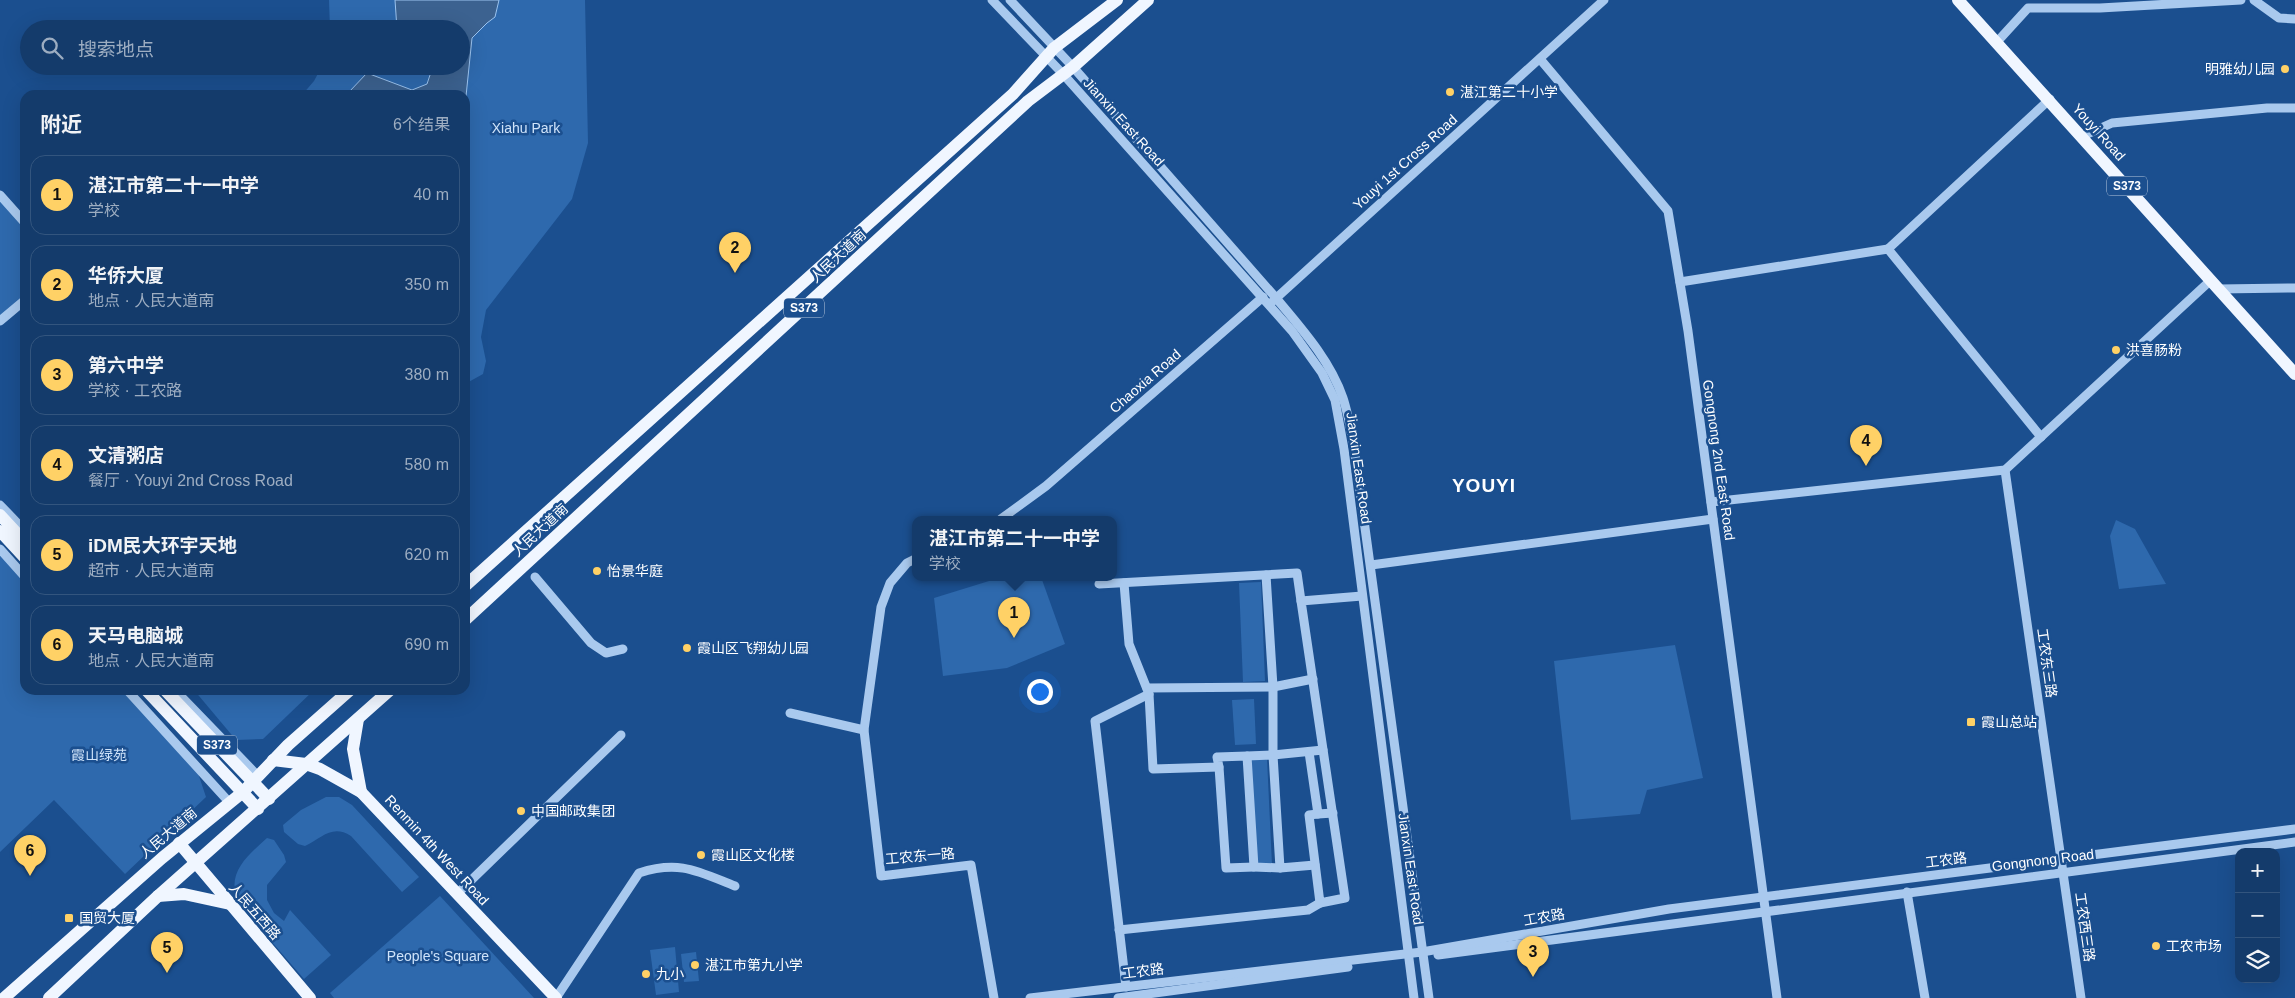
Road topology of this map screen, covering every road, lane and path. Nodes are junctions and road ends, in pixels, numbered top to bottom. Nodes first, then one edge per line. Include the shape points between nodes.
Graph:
1 (992, 0) edge
2 (1010, 0) edge
3 (1117, 0) edge
4 (1148, 0) edge
5 (1604, 0) edge
6 (1958, 0) edge
7 (2241, 0) edge
8 (2254, 0) edge
9 (2295, 19) edge
10 (1996, 43) junction
11 (1054, 48) junction
12 (1045, 57) junction
13 (1540, 59) junction
14 (1068, 71) junction
15 (2050, 99) junction
16 (2295, 108) edge
17 (2083, 136) junction
18 (0, 195) edge
19 (20, 217) edge
20 (1888, 249) junction
21 (1680, 282) junction
22 (2215, 284) junction
23 (2295, 288) edge
24 (1263, 298) junction
25 (1273, 302) junction
26 (20, 304) edge
27 (0, 321) edge
28 (2295, 374) edge
29 (2041, 436) junction
30 (2005, 470) junction
31 (1711, 502) junction
32 (0, 505) edge
33 (0, 516) edge
34 (1004, 516) edge
35 (1713, 518) junction
36 (20, 526) edge
37 (0, 531) edge
38 (20, 537) edge
39 (0, 549) edge
40 (20, 553) edge
41 (912, 560) edge
42 (1371, 565) junction
43 (20, 571) edge
44 (1266, 575) junction
45 (534, 577) dead end
46 (470, 582) edge
47 (1124, 583) junction
48 (1099, 584) dead end
49 (1362, 596) junction
50 (1301, 601) junction
51 (470, 615) edge
52 (623, 649) dead end
53 (1313, 679) junction
54 (1273, 687) junction
55 (1148, 691) junction
56 (132, 695) edge
57 (151, 695) edge
58 (170, 695) edge
59 (179, 695) edge
60 (344, 695) edge
61 (384, 695) edge
62 (790, 713) dead end
63 (358, 719) junction
64 (864, 730) junction
65 (621, 736) dead end
66 (1323, 750) junction
67 (1309, 752) junction
68 (1273, 755) junction
69 (1247, 756) junction
70 (273, 760) junction
71 (306, 764) junction
72 (1219, 767) junction
73 (255, 779) junction
74 (243, 792) junction
75 (361, 792) junction
76 (269, 799) junction
77 (229, 802) junction
78 (258, 809) junction
79 (1333, 813) junction
80 (1318, 814) junction
81 (2295, 829) edge
82 (2295, 842) edge
83 (179, 843) junction
84 (2062, 859) junction
85 (195, 864) junction
86 (1315, 865) junction
87 (1254, 867) junction
88 (1280, 868) junction
89 (2064, 871) junction
90 (735, 886) dead end
91 (1907, 892) junction
92 (458, 894) junction
93 (158, 896) junction
94 (1763, 897) junction
95 (1320, 903) junction
96 (230, 904) junction
97 (1765, 911) junction
98 (1119, 930) junction
99 (1422, 951) junction
100 (1409, 952) junction
101 (1126, 987) junction
102 (4, 998) edge
103 (49, 998) edge
104 (310, 998) edge
105 (556, 998) edge
106 (994, 998) edge
107 (1030, 998) edge
108 (1118, 998) edge
109 (1414, 998) edge
110 (1429, 998) edge
111 (1776, 998) edge
112 (1925, 998) edge
113 (2081, 998) edge

1 - 12 street, Jianxin East Road
2 - 11 street, Jianxin East Road
3 - 11 main road, 人民大道南 / S373
4 - 14 main road, 人民大道南 / S373
5 - 13 street, Youyi 1st Cross Road
6 - 10 main road, Youyi Road / S373
7 - 10 street via 2100,8 2028,8
8 - 9 street via 2278,18
10 - 15 main road, Youyi Road / S373
11 - 12 main road, 人民大道南 / S373
11 - 14 street, Jianxin East Road
12 - 14 street, Jianxin East Road
12 - 46 main road, 人民大道南 / S373 via 1006,100
13 - 21 street, Gongnong 2nd East Road via 1668,211
13 - 25 street, Youyi 1st Cross Road
14 - 24 street, Jianxin East Road
14 - 25 street, Jianxin East Road
14 - 51 main road, 人民大道南 / S373 via 1028,101
15 - 17 main road, Youyi Road / S373
15 - 20 street
16 - 17 street via 2112,123
17 - 22 main road, Youyi Road / S373
18 - 19 street
20 - 21 street
20 - 29 street
21 - 31 street, Gongnong 2nd East Road
22 - 23 street
22 - 28 main road, Youyi Road / S373
22 - 29 street
24 - 25 street, Jianxin East Road
24 - 34 street, Chaoxia Road via 1046,486
25 - 42 street, Jianxin East Road via 1298,325 1331,372 1343,398 1354,447
25 - 49 street, Jianxin East Road via 1322,373 1335,400
26 - 27 street
29 - 30 street
30 - 31 street
30 - 84 street, 工农东三路
31 - 35 street, Gongnong 2nd East Road
32 - 36 street
33 - 38 main road
35 - 42 street
35 - 94 street, Gongnong 2nd East Road
37 - 40 main road
39 - 43 street
41 - 64 street via 890,583 880,607
42 - 99 street, Jianxin East Road
44 - 47 street
44 - 50 street via 1297,573
44 - 54 street
45 - 52 street via 590,643 606,653
47 - 48 street
47 - 55 street via 1129,644
49 - 50 street
49 - 100 street, Jianxin East Road
50 - 53 street
53 - 54 street
53 - 66 street
54 - 55 street
54 - 68 street
55 - 72 street via 1153,769
55 - 98 street via 1095,721
56 - 77 street
57 - 74 main road, S373
58 - 73 main road, S373
59 - 73 street
60 - 70 main road, 人民大道南
61 - 63 main road
62 - 64 street
63 - 71 main road
63 - 75 main road via 353,749
64 - 106 street, 工农东一路 via 881,876 971,866
65 - 92 street
66 - 67 street
66 - 79 street
67 - 68 street
67 - 80 street
68 - 69 street
68 - 88 street
69 - 72 street via 1217,757
69 - 87 street
70 - 71 main road, Renmin 4th West Road
70 - 73 main road, 人民大道南
71 - 75 main road, Renmin 4th West Road
71 - 76 main road
72 - 87 street via 1226,868
73 - 74 main road, 人民大道南
73 - 76 main road, S373
74 - 77 main road, 人民大道南
74 - 78 main road, S373
75 - 92 main road, Renmin 4th West Road
76 - 78 main road
77 - 83 main road, 人民大道南
78 - 85 main road
79 - 80 street
79 - 95 street via 1345,898
80 - 86 street via 1309,815
81 - 84 street, Gongnong Road
82 - 89 street, Gongnong Road
83 - 85 main road, 人民五西路
83 - 102 main road, 人民大道南
84 - 89 street, 工农西三路
84 - 94 street, 工农路
85 - 93 main road
85 - 96 main road, 人民五西路
86 - 88 street
86 - 95 street
87 - 88 street
89 - 91 street, Gongnong Road
89 - 113 street, 工农西三路
90 - 105 street via 674,866 639,873
91 - 97 street, Gongnong Road
91 - 112 street
92 - 105 main road, Renmin 4th West Road
93 - 96 main road via 184,894
93 - 103 main road
94 - 97 street, Gongnong 2nd East Road
94 - 99 street, 工农路 via 1668,909
95 - 98 street via 1308,910
96 - 104 main road, 人民五西路
97 - 99 street, 工农路
97 - 111 street, Gongnong 2nd East Road
98 - 101 street
99 - 100 street, 工农路
99 - 110 street, Jianxin East Road
100 - 101 street, 工农路
100 - 108 street, 工农路
100 - 109 street, Jianxin East Road
101 - 107 street, 工农路

